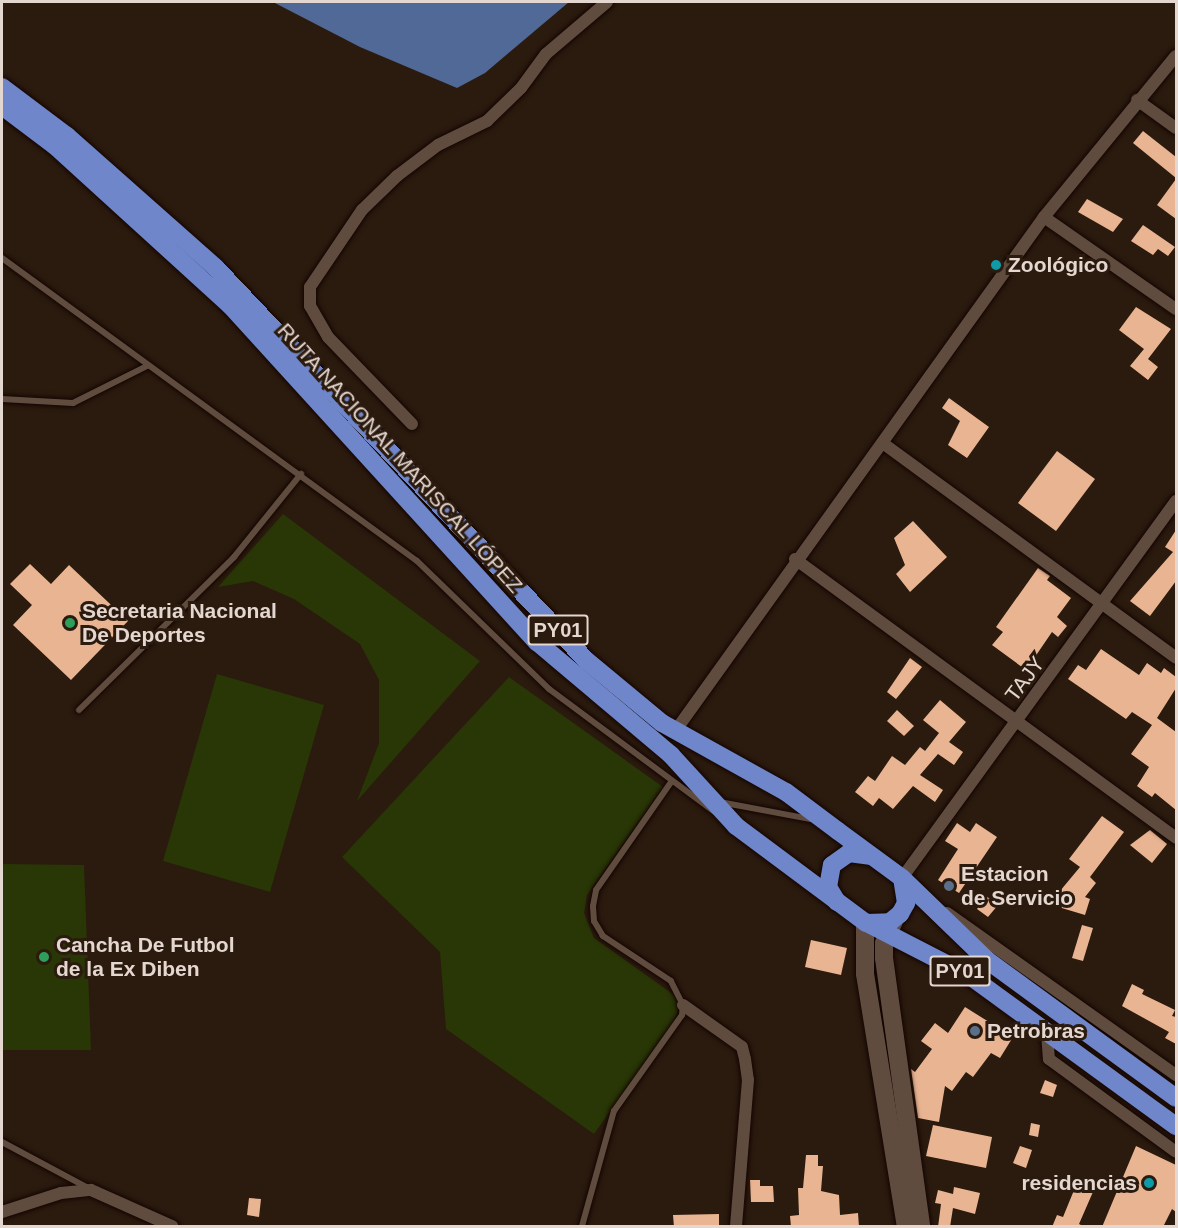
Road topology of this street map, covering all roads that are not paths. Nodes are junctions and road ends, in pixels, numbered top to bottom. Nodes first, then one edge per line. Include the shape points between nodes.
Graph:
1 (608, 2) edge
2 (1176, 56) edge
3 (2, 87) edge
4 (1137, 99) junction
5 (2, 106) edge
6 (1176, 128) edge
7 (1044, 217) junction
8 (2, 258) edge
9 (1176, 309) edge
10 (147, 366) junction
11 (2, 399) edge
12 (412, 424) dead end
13 (884, 444) junction
14 (301, 474) junction
15 (1176, 501) edge
16 (795, 559) junction
17 (1104, 606) junction
18 (1176, 658) edge
19 (79, 710) dead end
20 (1016, 723) junction
21 (676, 730) junction
22 (671, 782) junction
23 (687, 794) junction
24 (712, 800) junction
25 (736, 826) junction
26 (838, 831) junction
27 (1176, 838) edge
28 (871, 856) junction
29 (902, 878) junction
30 (922, 898) junction
31 (840, 905) junction
32 (865, 922) junction
33 (891, 926) junction
34 (683, 1005) junction
35 (1047, 1032) junction
36 (1176, 1075) edge
37 (1176, 1098) edge
38 (1176, 1126) edge
39 (2, 1142) edge
40 (1176, 1152) edge
41 (91, 1190) junction
42 (2, 1212) edge
43 (172, 1227) edge
44 (582, 1227) edge
45 (736, 1227) edge
46 (906, 1227) edge
47 (921, 1227) edge

1 - 12 street via 546,54 487,122 438,145 397,176 363,210 310,287 310,306 328,337
2 - 4 street
3 - 21 highway, RUTA NACIONAL MARISCAL LÓPEZ / PY01 via 67,135 215,267 587,661
4 - 6 street
4 - 7 street
5 - 24 highway, RUTA NACIONAL MARISCAL LÓPEZ / PY01 via 54,145 230,305 537,642 671,755
7 - 9 street
7 - 13 street
8 - 10 lane
10 - 11 lane via 73,403
10 - 14 lane
13 - 16 street
13 - 17 street
14 - 19 lane via 234,557
14 - 22 lane via 432,574 539,679
15 - 17 street, TAJY
16 - 20 street
16 - 21 street
17 - 18 street
17 - 20 street, TAJY
20 - 27 street
20 - 29 street, TAJY
21 - 26 highway, RUTA NACIONAL MARISCAL LÓPEZ / PY01 via 786,792
22 - 23 lane
22 - 34 lane via 596,890 593,906 594,921 603,936 671,981
23 - 24 lane
23 - 25 lane
24 - 25 highway, RUTA NACIONAL MARISCAL LÓPEZ / PY01
24 - 26 lane via 796,814
25 - 31 highway, RUTA NACIONAL MARISCAL LÓPEZ / PY01
26 - 28 highway, RUTA NACIONAL MARISCAL LÓPEZ / PY01
28 - 29 highway, RUTA NACIONAL MARISCAL LÓPEZ / PY01
28 - 31 highway via 849,853 832,866 828,887
29 - 30 highway, RUTA NACIONAL MARISCAL LÓPEZ / PY01
29 - 33 highway via 906,903
30 - 36 street via 1002,949
30 - 37 highway, RUTA NACIONAL MARISCAL LÓPEZ / PY01 via 987,960
31 - 32 highway, RUTA NACIONAL MARISCAL LÓPEZ / PY01
32 - 33 highway
32 - 46 main road via 865,974
33 - 35 highway, PY01 via 970,976
33 - 47 main road via 884,958
34 - 44 lane via 682,1016 614,1111
34 - 45 street via 742,1047 745,1059 748,1080
35 - 38 highway, PY01
35 - 40 street via 1050,1059
39 - 41 lane
41 - 42 street via 61,1193
41 - 43 street

